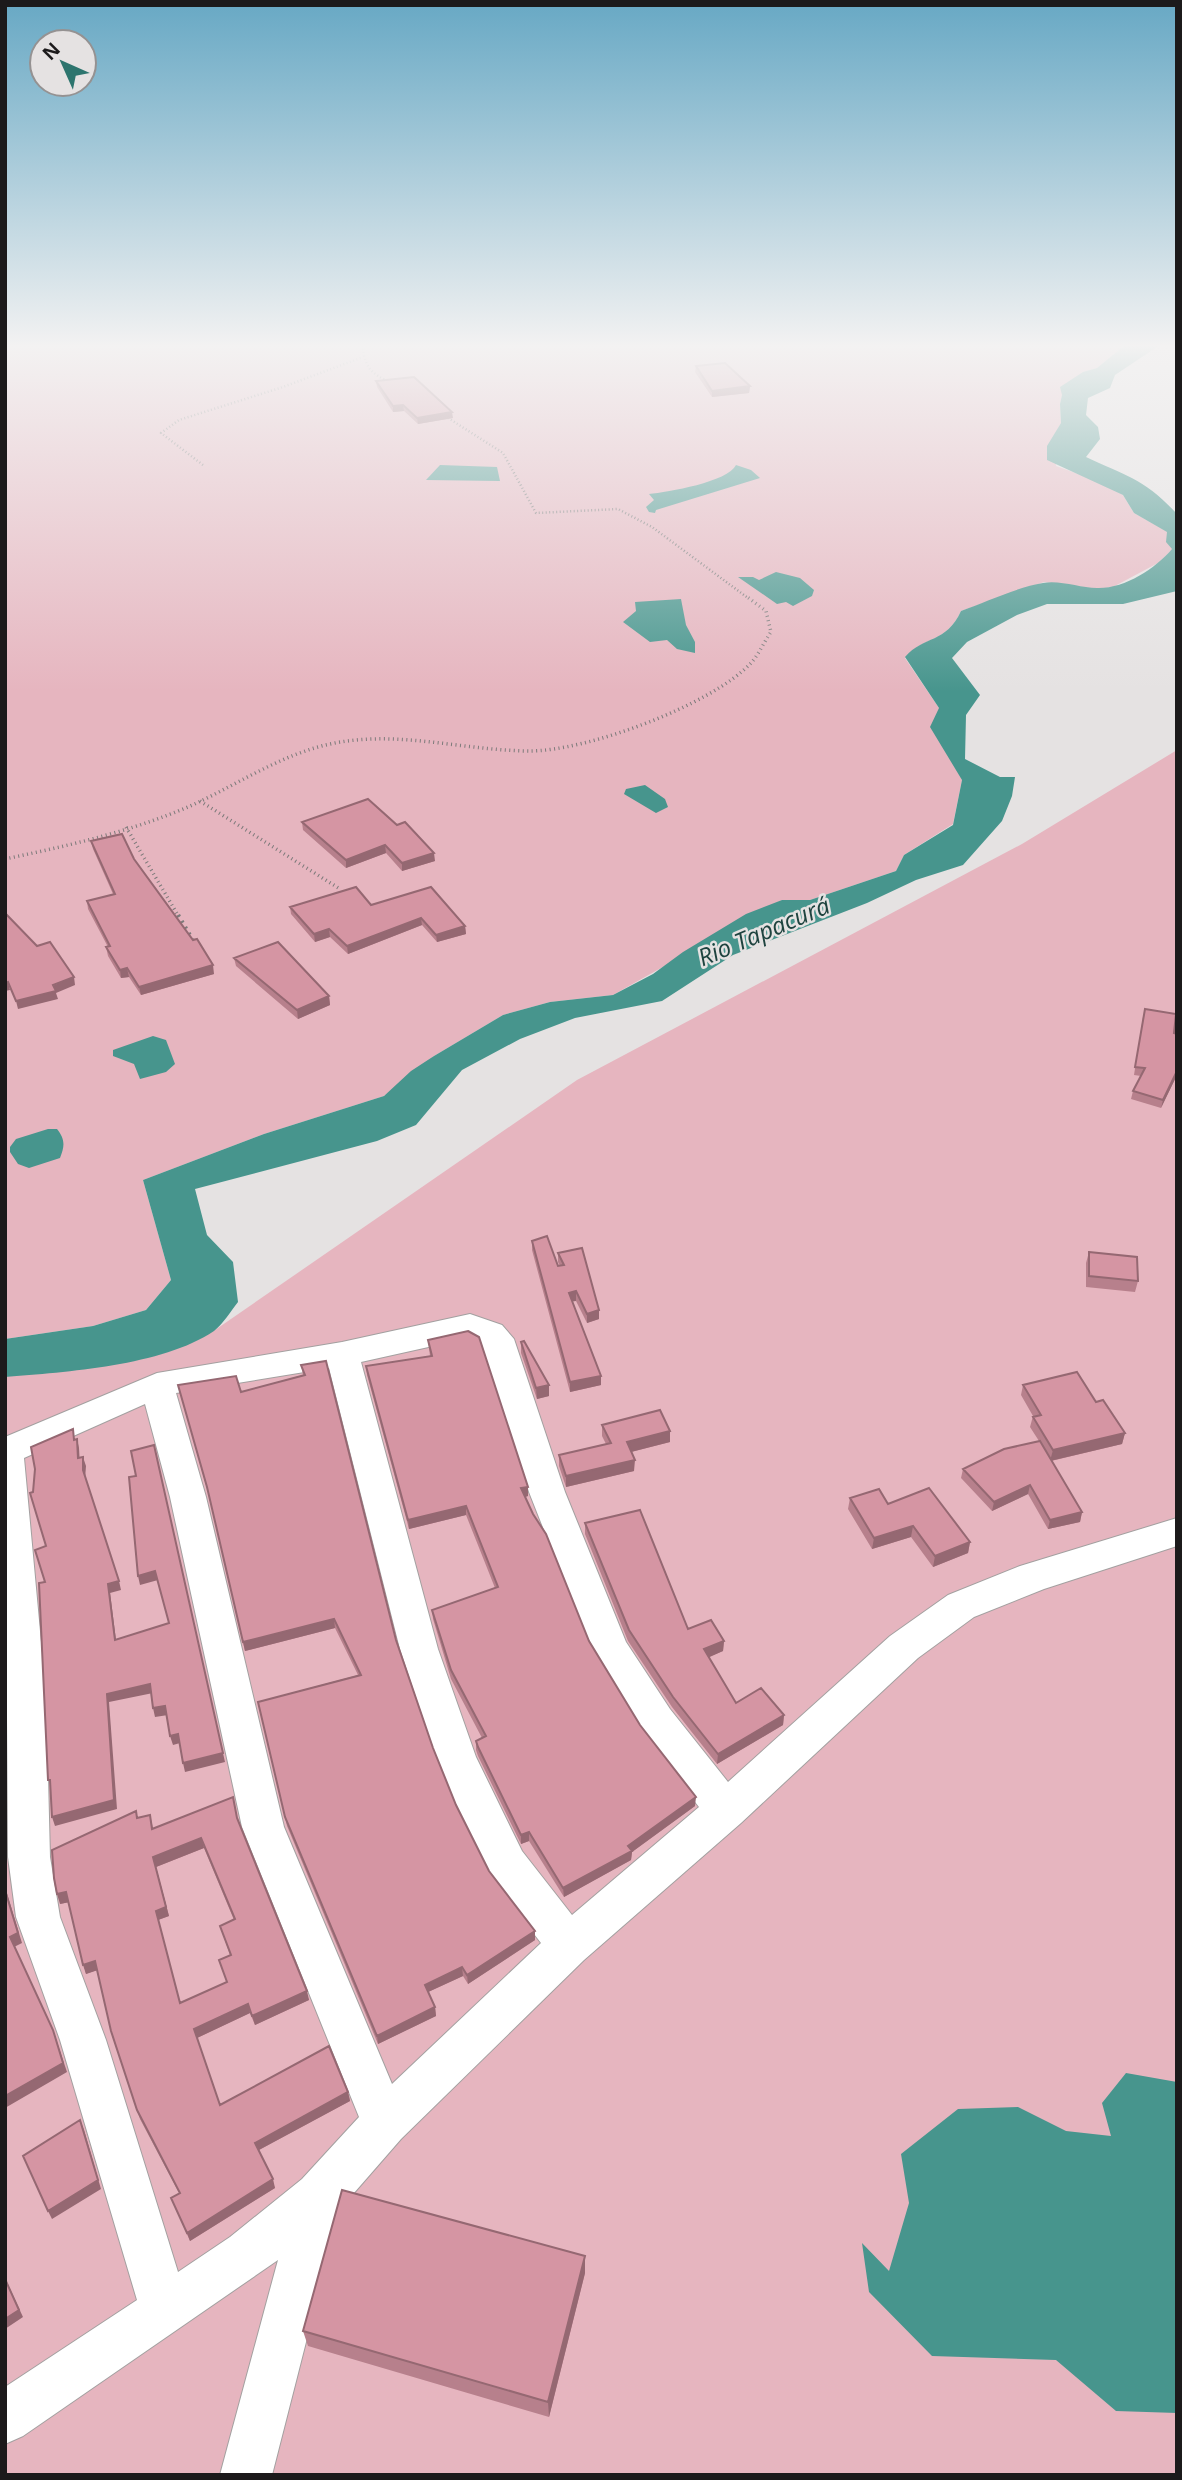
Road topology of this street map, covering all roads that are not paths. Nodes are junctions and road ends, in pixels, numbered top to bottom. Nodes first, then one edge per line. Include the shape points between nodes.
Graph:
1 (342, 1354) junction
2 (157, 1385) junction
3 (6, 1452) edge
4 (1177, 1532) edge
5 (726, 1810) junction
6 (569, 1945) junction
7 (385, 2123) junction
8 (319, 2196) junction
9 (165, 2311) junction
10 (5, 2418) edge
11 (246, 2475) edge

1 - 2 street
1 - 5 street via 470,1326 497,1339 547,1492 610,1649 656,1721
1 - 6 street via 419,1649 456,1757 507,1865
2 - 3 street
2 - 7 street via 188,1497 263,1827
3 - 9 street via 26,1696 29,1857 38,1917 83,2040
4 - 5 street via 1033,1577 961,1606 904,1647
5 - 6 street
6 - 7 street
7 - 8 street
8 - 9 street
8 - 11 street
9 - 10 street

